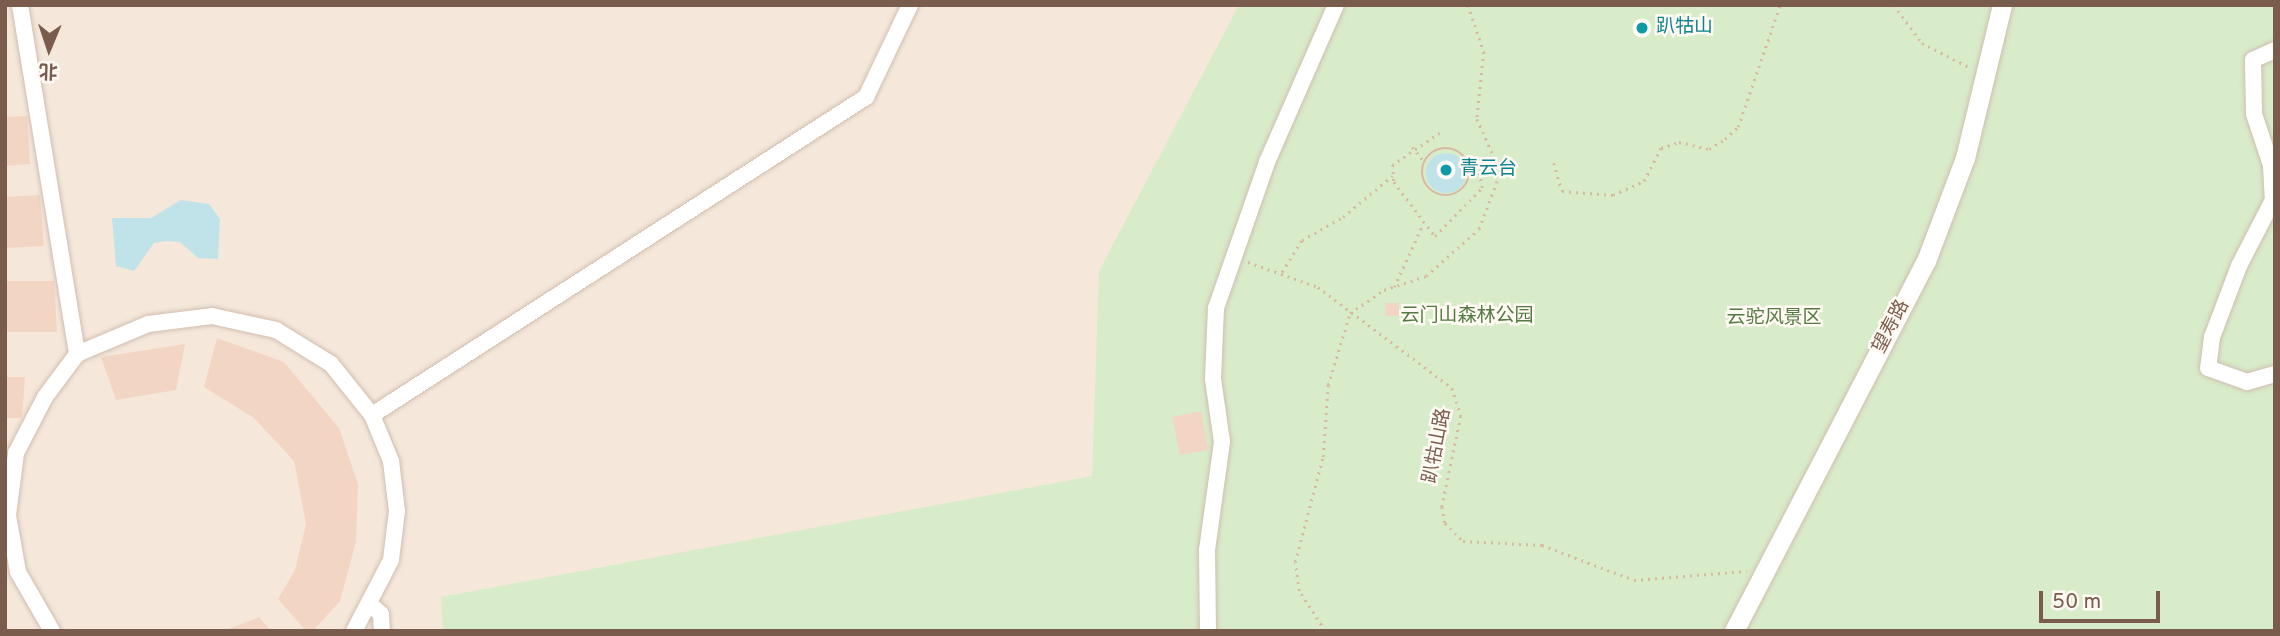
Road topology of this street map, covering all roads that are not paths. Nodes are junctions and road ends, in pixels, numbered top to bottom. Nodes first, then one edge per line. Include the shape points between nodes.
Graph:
1 (20, 5) edge
2 (910, 5) edge
3 (1336, 5) edge
4 (2002, 5) edge
5 (2275, 50) edge
6 (77, 354) junction
7 (2275, 374) edge
8 (372, 415) junction
9 (7, 515) edge
10 (12, 575) edge
11 (372, 606) junction
12 (52, 631) edge
13 (354, 631) edge
14 (382, 631) edge
15 (1208, 631) edge
16 (1734, 631) edge

1 - 6 street
2 - 8 street via 866,97
3 - 15 street via 1232,256 1212,329 1222,442 1207,550
4 - 16 street, 望寿路 via 1965,158 1926,261
5 - 7 street via 2253,60 2254,114 2271,165 2273,200 2239,266 2212,337 2208,368 2248,382
6 - 8 street via 148,324 212,316 287,337 331,365
6 - 9 street via 45,397 16,453
8 - 11 street via 391,461 397,510 391,560
9 - 10 street
10 - 12 street
11 - 13 street
11 - 14 street via 381,614

